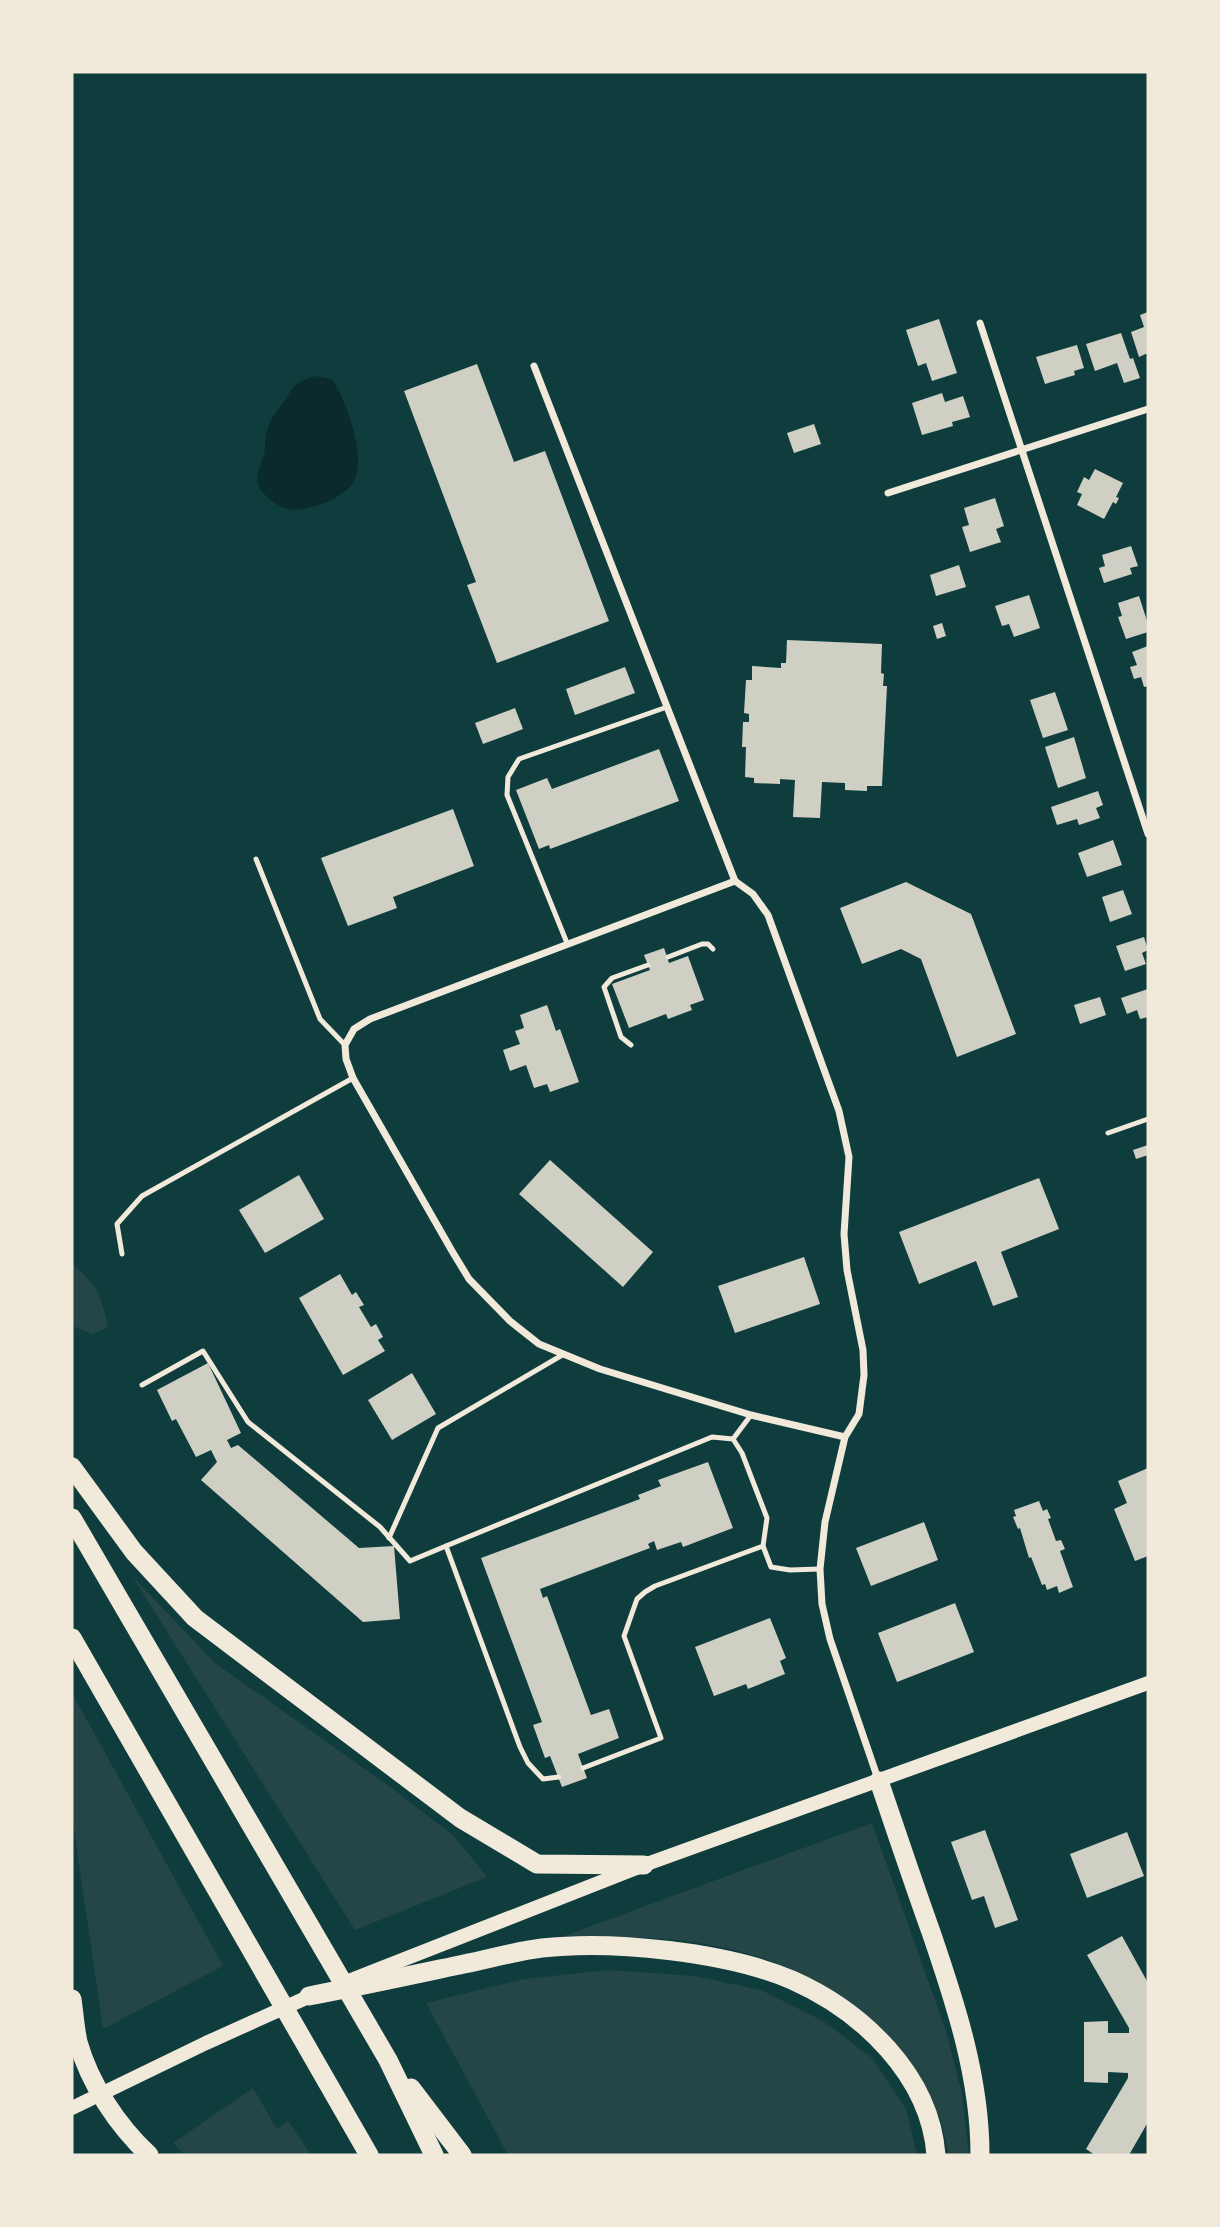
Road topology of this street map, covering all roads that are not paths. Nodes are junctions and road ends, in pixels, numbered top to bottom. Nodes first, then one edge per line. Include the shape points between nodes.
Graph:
1 (981, 324) dead end
2 (534, 366) dead end
3 (1148, 409) edge
4 (1022, 450) junction
5 (888, 493) dead end
6 (667, 707) junction
7 (1148, 834) edge
8 (256, 859) dead end
9 (734, 881) junction
10 (567, 943) junction
11 (713, 949) dead end
12 (667, 957) dead end
13 (648, 965) dead end
14 (345, 1045) junction
15 (631, 1045) dead end
16 (353, 1078) junction
17 (1148, 1119) edge
18 (1108, 1133) dead end
19 (122, 1254) dead end
20 (564, 1354) junction
21 (142, 1385) dead end
22 (751, 1415) junction
23 (845, 1437) junction
24 (733, 1439) junction
25 (72, 1467) edge
26 (72, 1518) edge
27 (389, 1538) junction
28 (446, 1546) junction
29 (763, 1546) junction
30 (820, 1569) junction
31 (72, 1638) edge
32 (1148, 1683) edge
33 (583, 1768) dead end
34 (558, 1777) dead end
35 (879, 1781) junction
36 (644, 1865) junction
37 (309, 1996) junction
38 (72, 1999) edge
39 (388, 2060) junction
40 (100, 2094) junction
41 (72, 2108) edge
42 (149, 2155) edge
43 (369, 2155) edge
44 (434, 2155) edge
45 (462, 2155) edge
46 (936, 2155) edge
47 (980, 2155) edge

1 - 4 street
2 - 6 street
3 - 4 street
4 - 5 street
4 - 7 street
6 - 9 street
6 - 10 lane via 519,759 508,777 507,795
8 - 14 lane via 320,1019
9 - 10 street
9 - 23 street via 753,894 768,915 846,1138 844,1234 864,1375 859,1414
10 - 14 street via 370,1019 354,1029
11 - 12 lane via 702,944
13 - 15 lane via 611,978 604,987 621,1037
14 - 16 street
16 - 19 lane via 142,1196 117,1224
16 - 20 street via 469,1279 539,1344
17 - 18 lane
20 - 22 street
20 - 27 lane via 438,1428
21 - 27 lane via 203,1351 248,1422
22 - 23 street
22 - 24 lane
23 - 30 street via 825,1522
24 - 28 lane via 712,1437
24 - 29 lane via 743,1453 767,1518
25 - 36 highway via 134,1552 195,1618 460,1818 537,1864
26 - 39 highway
27 - 28 lane via 410,1561
28 - 34 lane via 520,1747 543,1779
29 - 30 lane via 771,1567
29 - 33 lane via 655,1587 637,1599 624,1636 661,1738
30 - 35 street via 830,1639
31 - 43 highway
32 - 35 main road
35 - 36 main road
35 - 47 highway via 967,2048 980,2119
36 - 37 main road
37 - 40 main road
37 - 46 highway via 541,1948 604,1945 685,1953 744,1965 791,1980 866,2026 908,2075 925,2107
38 - 40 highway via 78,2042
39 - 44 highway
39 - 45 highway
40 - 41 main road
40 - 42 highway

